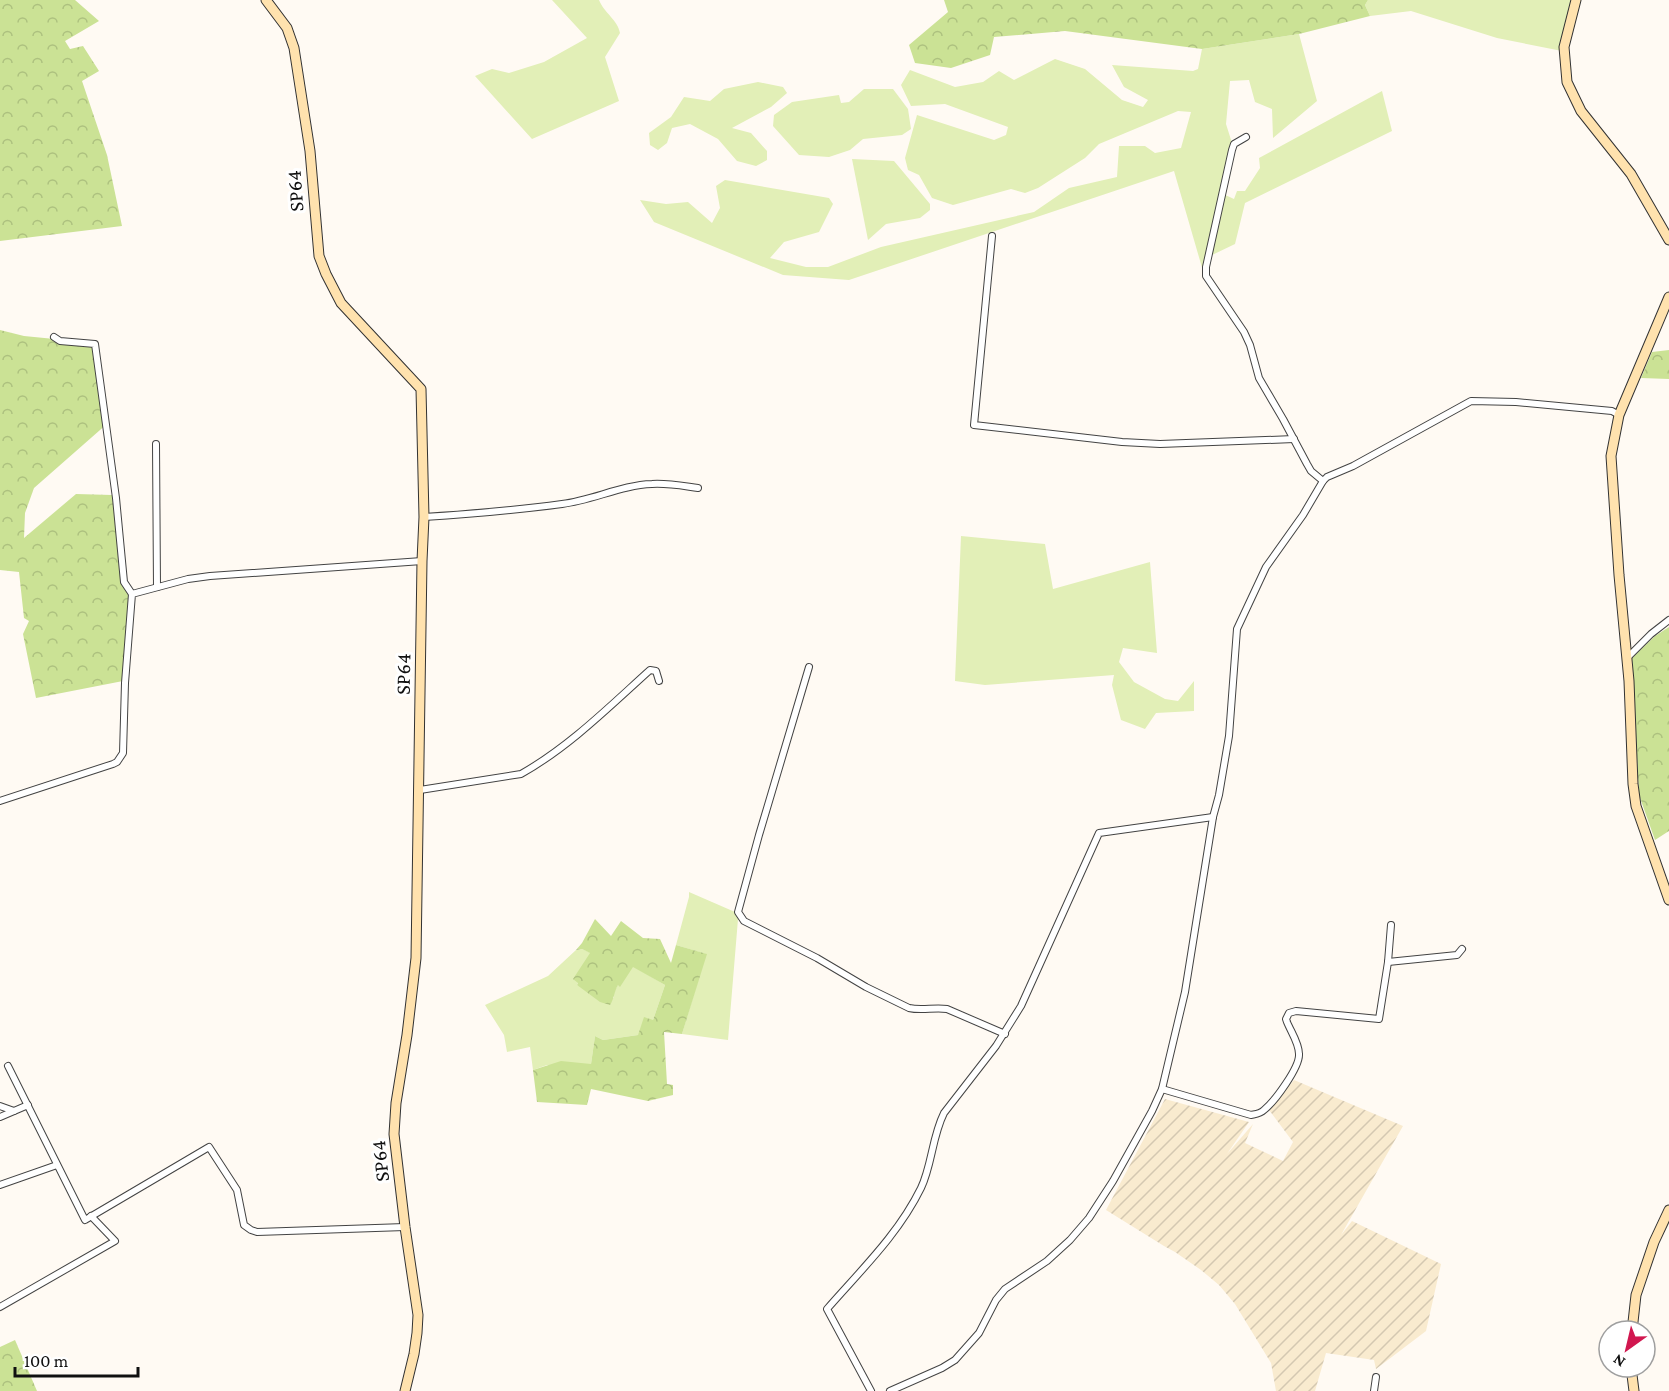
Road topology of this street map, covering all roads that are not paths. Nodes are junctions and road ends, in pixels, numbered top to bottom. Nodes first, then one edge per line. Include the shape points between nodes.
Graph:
1 (266, 0) edge
2 (1576, 0) edge
3 (1246, 137) dead end
4 (992, 236) dead end
5 (1669, 240) edge
6 (1669, 297) edge
7 (54, 337) dead end
8 (1619, 415) junction
9 (1294, 439) junction
10 (156, 444) dead end
11 (1323, 481) junction
12 (698, 488) dead end
13 (424, 517) junction
14 (422, 561) junction
15 (157, 588) junction
16 (132, 594) junction
17 (1669, 620) edge
18 (1627, 658) junction
19 (809, 667) dead end
20 (659, 681) dead end
21 (420, 790) junction
22 (0, 801) edge
23 (1214, 818) junction
24 (1669, 900) edge
25 (1391, 925) dead end
26 (1462, 949) dead end
27 (1388, 962) junction
28 (1005, 1034) junction
29 (8, 1066) dead end
30 (1162, 1089) junction
31 (28, 1105) junction
32 (0, 1107) edge
33 (15, 1111) junction
34 (0, 1117) edge
35 (57, 1165) junction
36 (0, 1185) edge
37 (1669, 1210) edge
38 (91, 1216) junction
39 (405, 1227) junction
40 (0, 1307) edge
41 (1633, 1319) edge
42 (1376, 1377) dead end
43 (405, 1391) edge
44 (871, 1391) edge
45 (890, 1391) edge
46 (1374, 1391) edge

1 - 13 street, SP64 / SP64 via 287,28 294,48 310,152 319,256 326,274 342,303 421,389
2 - 5 street via 1564,47 1567,82 1581,111 1631,174
3 - 9 street via 1234,144 1232,150 1206,276 1244,332 1259,378
4 - 9 street via 974,425 1160,444
6 - 8 street
7 - 16 street via 95,344 124,582
8 - 11 street via 1612,411 1471,401
8 - 18 street via 1611,456
9 - 11 street via 1311,471
10 - 15 street
11 - 23 street via 1266,567 1237,629 1229,736
12 - 13 street via 651,484 565,504
13 - 14 street, SP64 / SP64
14 - 15 street via 210,576
14 - 21 street, SP64 / SP64
15 - 16 street
16 - 22 street via 122,756 113,764
17 - 18 street
18 - 24 street via 1636,806
19 - 28 street via 739,916 909,1008 947,1009
20 - 21 street via 656,671 650,670 556,750 521,774
21 - 39 street, SP64 / SP64 via 416,958 394,1134
23 - 28 street via 1099,833
23 - 30 street via 1183,1001
25 - 27 street
26 - 27 street via 1457,955
27 - 30 street via 1379,1020 1289,1013 1287,1022 1299,1053 1297,1065 1261,1113 1251,1115
28 - 44 street via 944,1113 927,1173 900,1224 827,1309
29 - 31 street
30 - 45 street via 1101,1203 1070,1240 1005,1289 979,1333 955,1360
31 - 33 street
31 - 35 street
32 - 33 street
33 - 34 street
35 - 36 street
35 - 38 street via 85,1220
37 - 41 street via 1636,1295
38 - 39 street via 209,1147 237,1190 244,1225 251,1230
38 - 40 street via 115,1241
39 - 43 street, SP64 / SP64 via 418,1316
42 - 46 street

